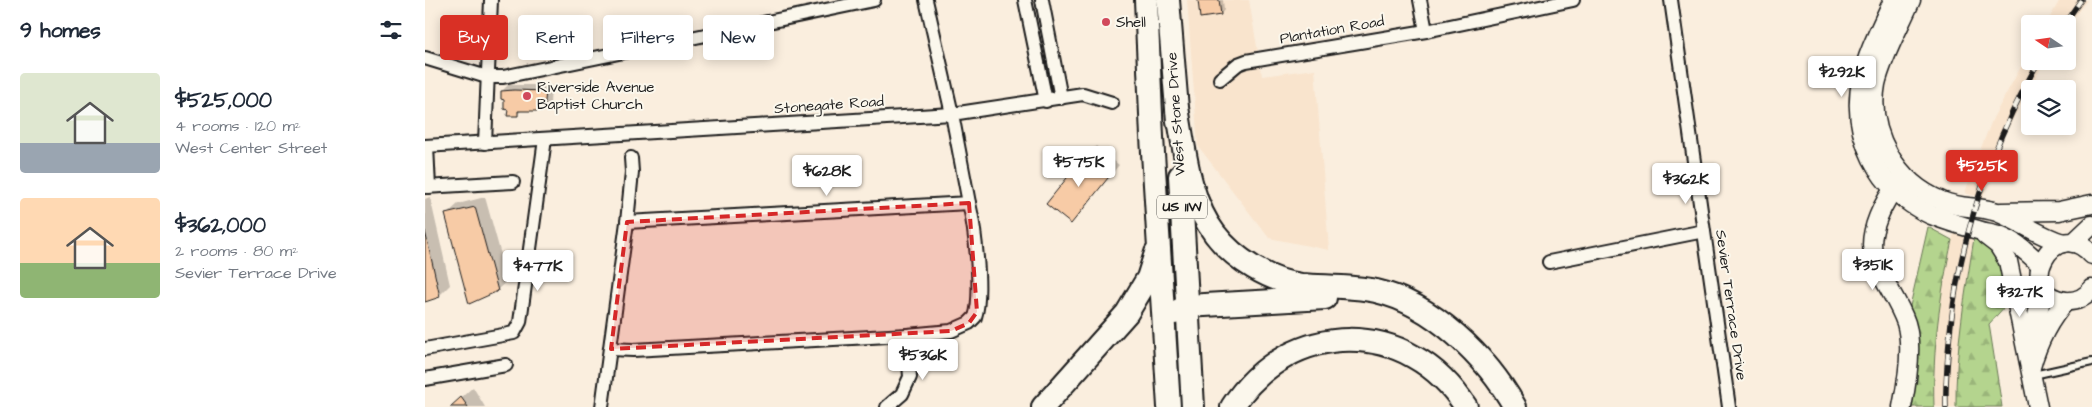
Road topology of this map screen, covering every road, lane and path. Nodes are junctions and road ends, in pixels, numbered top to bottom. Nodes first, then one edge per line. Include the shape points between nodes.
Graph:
1 (491, 0) edge
2 (874, 0) edge
3 (926, 0) edge
4 (1025, 0) edge
5 (1042, 0) edge
6 (1146, 0) edge
7 (1159, 0) edge
8 (1168, 0) edge
9 (1420, 0) edge
10 (1573, 0) edge
11 (1671, 0) edge
12 (1893, 0) edge
13 (1911, 0) edge
14 (1426, 31) junction
15 (425, 58) edge
16 (487, 77) junction
17 (1220, 79) dead end
18 (1174, 81) junction
19 (1061, 98) junction
20 (1046, 101) junction
21 (1111, 104) dead end
22 (1177, 108) junction
23 (952, 114) junction
24 (545, 139) junction
25 (485, 143) junction
26 (426, 146) edge
27 (631, 158) dead end
28 (513, 182) dead end
29 (1898, 182) junction
30 (427, 187) edge
31 (969, 203) junction
32 (2092, 204) edge
33 (1997, 212) junction
34 (627, 222) junction
35 (2092, 225) edge
36 (1979, 230) junction
37 (1704, 231) junction
38 (2068, 243) junction
39 (1158, 248) junction
40 (2092, 255) edge
41 (1549, 262) dead end
42 (2040, 264) junction
43 (2044, 288) junction
44 (2092, 289) edge
45 (2066, 301) junction
46 (1187, 306) junction
47 (1427, 314) junction
48 (1163, 324) junction
49 (907, 335) junction
50 (611, 348) junction
51 (425, 349) edge
52 (2092, 362) edge
53 (506, 365) dead end
54 (2030, 368) junction
55 (425, 379) edge
56 (602, 407) edge
57 (887, 407) edge
58 (1043, 407) edge
59 (1169, 407) edge
60 (1193, 407) edge
61 (1232, 407) edge
62 (1467, 407) edge
63 (1515, 407) edge
64 (1729, 407) edge
65 (1902, 407) edge
66 (2037, 407) edge

1 - 16 street
2 - 16 street via 503,77
3 - 23 street
4 - 20 street
5 - 19 street
6 - 39 highway, West Stone Drive / US 11W
7 - 18 highway via 1165,65
8 - 18 highway, West Stone Drive / US 11W
9 - 14 street
10 - 14 street, Plantation Road
11 - 37 street, Sevier Terrace Drive
12 - 29 main road via 1869,55 1858,103 1861,132 1869,154 1881,174
13 - 29 main road via 1883,65 1875,98 1880,135
14 - 17 street, Plantation Road via 1245,61
15 - 16 street
16 - 25 street
18 - 22 highway, West Stone Drive / US 11W
19 - 20 street, Stonegate Road
19 - 21 street, Stonegate Road via 1083,94
20 - 23 street, Stonegate Road
22 - 46 highway, West Stone Drive / US 11W
22 - 47 highway via 1194,195 1214,233 1239,257 1282,280 1376,291 1397,297
23 - 24 street, Stonegate Road
23 - 31 street
24 - 25 street, Stonegate Road
24 - 51 street via 520,322 514,333
25 - 26 street, Stonegate Road
26 - 30 street
27 - 34 street
28 - 30 street
29 - 33 main road via 1943,202
29 - 36 main road via 1909,203 1931,215
29 - 65 main road via 1873,234 1873,255 1906,324 1907,382
31 - 34 street
31 - 49 street via 974,224 978,294 975,317 959,329
32 - 33 main road via 2059,211
33 - 38 main road via 2033,232
34 - 50 street
35 - 38 main road
36 - 42 main road via 2016,243
36 - 54 main road via 1998,245 2008,261
37 - 41 street
37 - 64 street, Sevier Terrace Drive
38 - 40 main road via 2083,247
38 - 42 main road via 2049,251
39 - 48 highway, West Stone Drive / US 11W
39 - 58 highway via 1147,278 1127,313
42 - 43 main road via 2039,275
43 - 45 main road via 2054,298
43 - 54 main road
44 - 45 main road via 2079,300
45 - 54 main road via 2045,328
46 - 47 highway via 1356,299 1394,304
46 - 48 highway
46 - 60 highway, West Stone Drive / US 11W
47 - 63 highway via 1479,356
48 - 59 highway, West Stone Drive / US 11W
49 - 50 street via 633,350
49 - 57 street via 910,377 902,394
50 - 56 street
52 - 54 lane via 2038,374
53 - 55 street
54 - 66 main road
61 - 62 highway via 1270,365 1306,347 1343,340 1365,340 1406,352 1445,378

